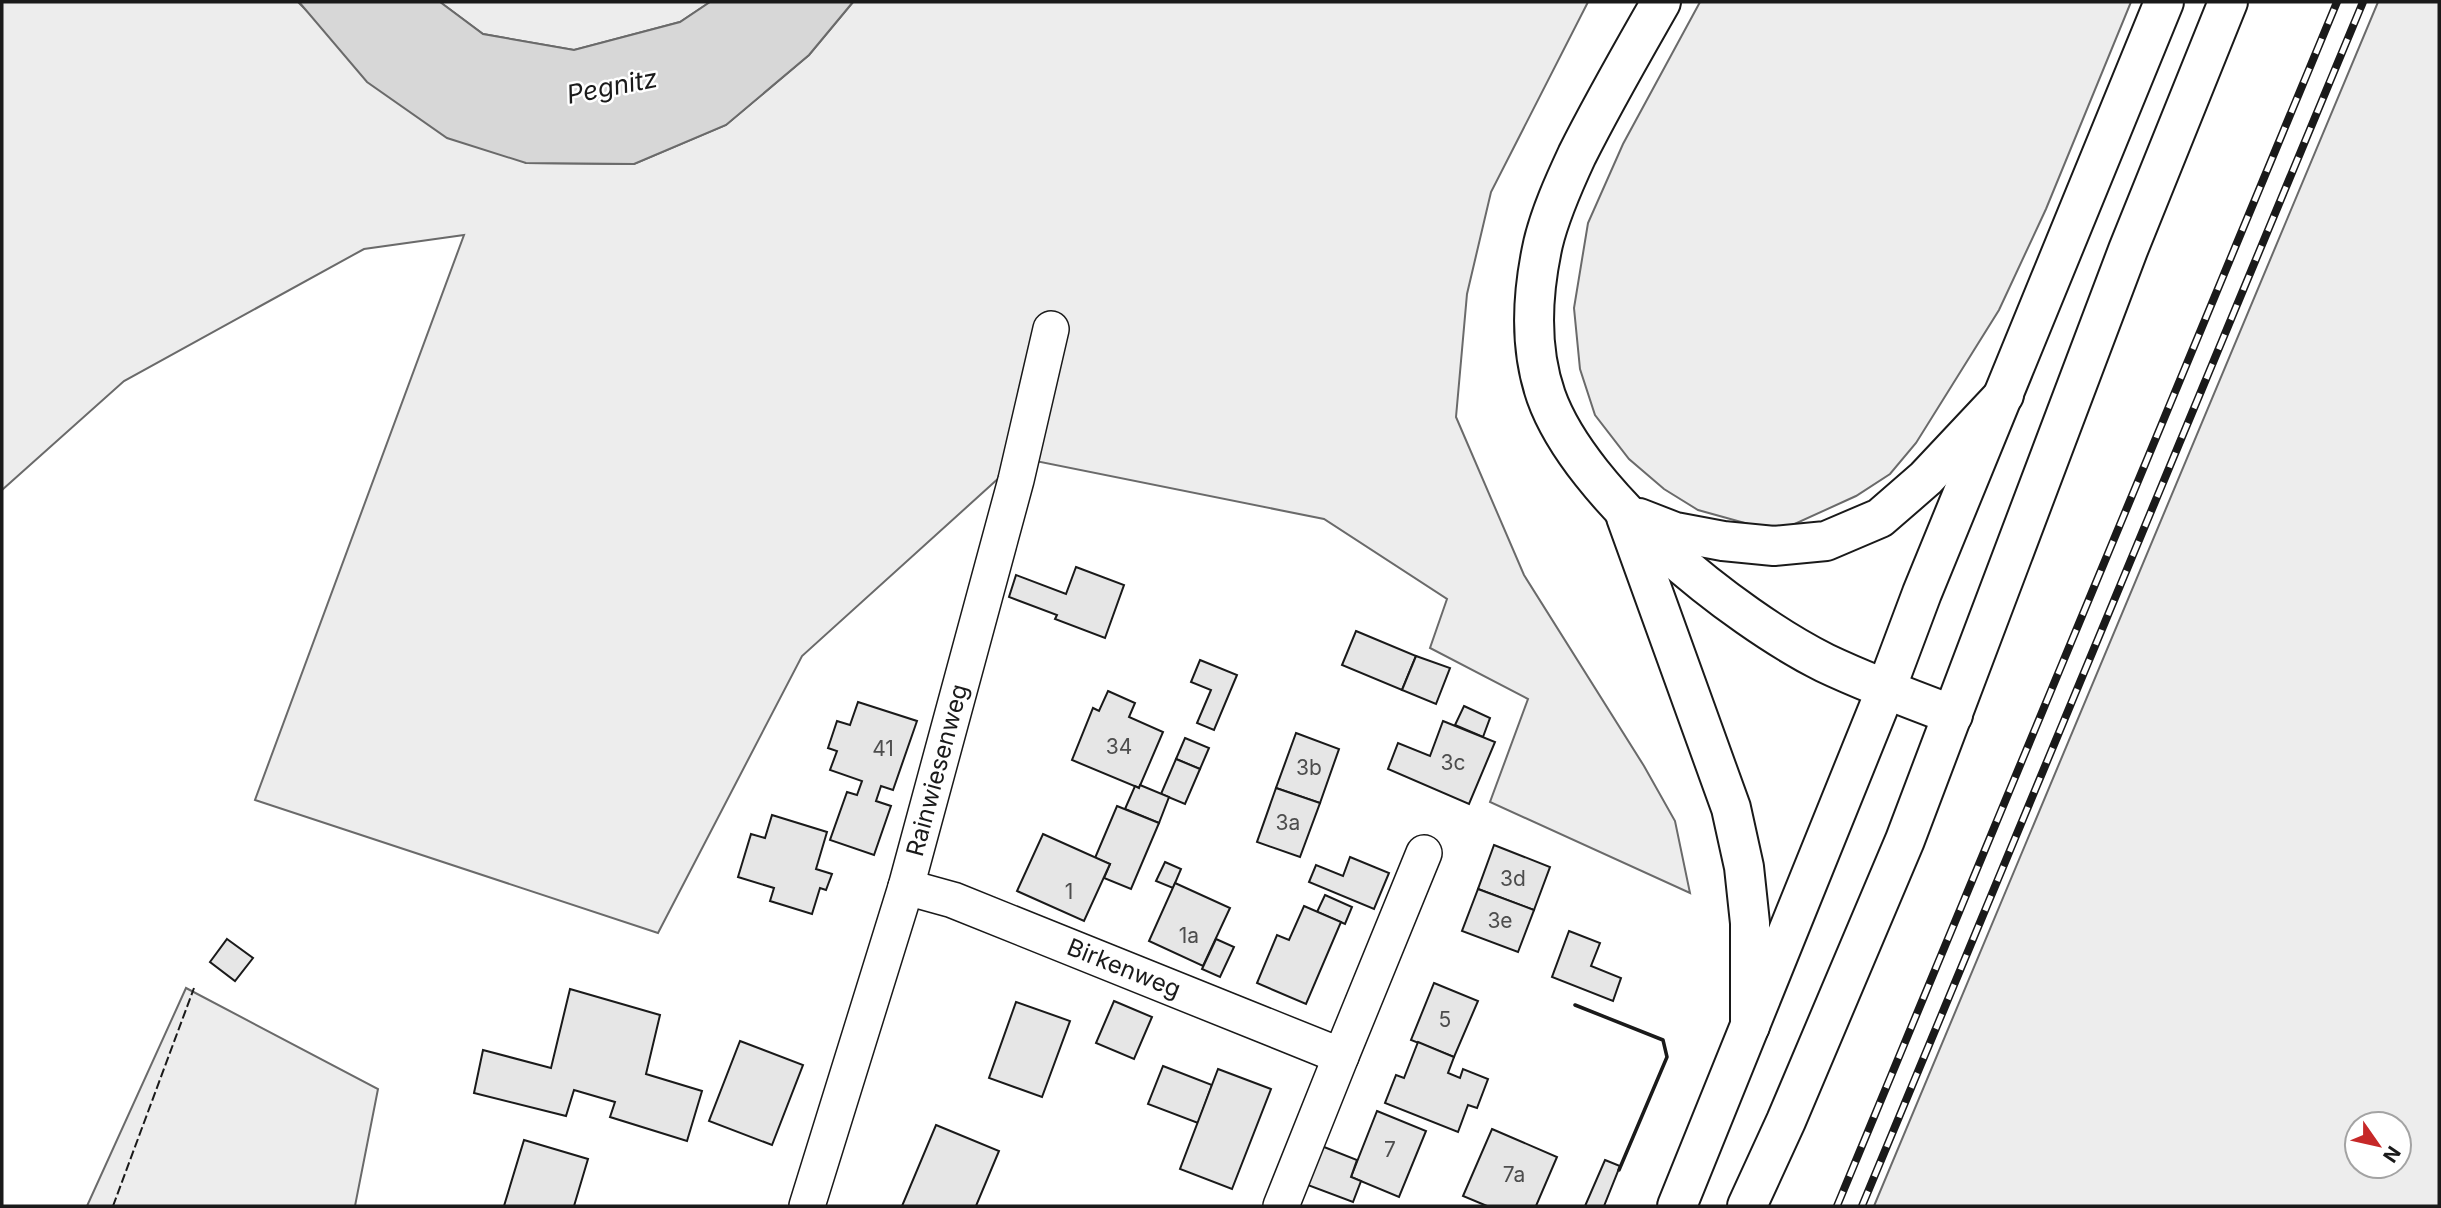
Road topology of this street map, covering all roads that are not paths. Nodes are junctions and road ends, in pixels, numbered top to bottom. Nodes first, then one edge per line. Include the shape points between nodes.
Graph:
1 (1661, 2) edge
2 (2164, 2) edge
3 (2228, 2) edge
4 (1051, 329) dead end
5 (2004, 395) junction
6 (1624, 512) junction
7 (1886, 689) junction
8 (1953, 715) junction
9 (1424, 853) dead end
10 (906, 887) junction
11 (1750, 1026) junction
12 (1341, 1056) junction
13 (807, 1206) edge
14 (1281, 1206) edge
15 (1677, 1206) edge
16 (1747, 1206) edge

1 - 6 main road via 1563,184 1543,243 1535,295 1534,339 1546,396 1571,447
2 - 5 main road
3 - 8 main road via 2123,263
4 - 10 street, Rainwiesenweg via 1016,480
5 - 6 main road via 1926,478 1880,518 1826,541 1774,546 1723,541 1675,532
5 - 7 main road
6 - 7 main road via 1680,563 1771,631 1824,662
6 - 11 main road via 1731,808 1750,923
7 - 8 main road
7 - 11 main road
8 - 16 main road via 1905,840
9 - 12 street
10 - 12 street, Birkenweg via 953,900
10 - 13 street, Rainwiesenweg
11 - 15 main road
12 - 14 street

